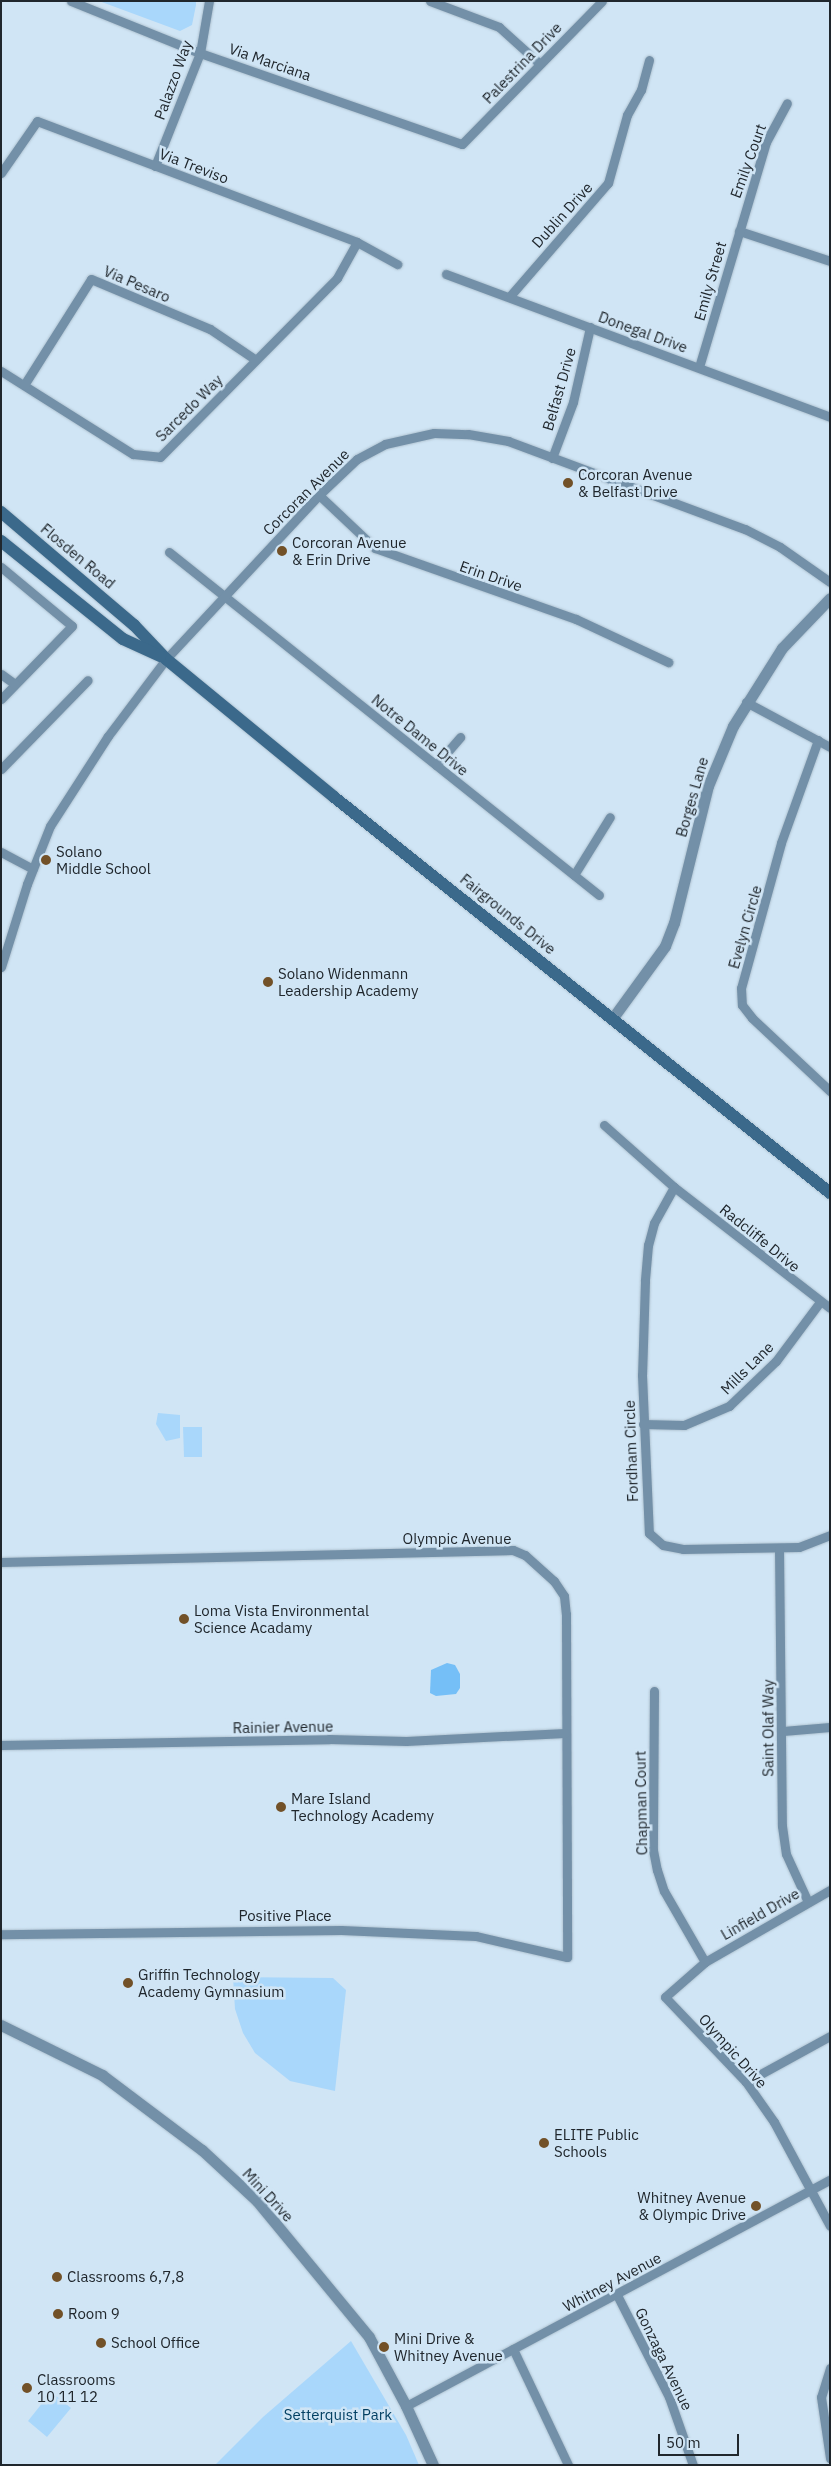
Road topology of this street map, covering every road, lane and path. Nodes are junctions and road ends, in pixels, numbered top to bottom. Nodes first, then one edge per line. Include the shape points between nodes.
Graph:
1 (71, 1) edge
2 (208, 1) edge
3 (430, 1) edge
4 (602, 1) edge
5 (441, 3) edge
6 (200, 53) junction
7 (649, 60) dead end
8 (540, 64) junction
9 (787, 103) dead end
10 (462, 144) joint
11 (155, 166) junction
12 (1, 173) edge
13 (739, 231) junction
14 (357, 242) junction
15 (830, 261) edge
16 (397, 264) dead end
17 (446, 274) dead end
18 (510, 296) junction
19 (590, 327) junction
20 (256, 360) junction
21 (699, 367) junction
22 (1, 371) edge
23 (24, 385) junction
24 (830, 417) edge
25 (552, 458) junction
26 (319, 495) junction
27 (1, 512) edge
28 (1, 541) edge
29 (169, 552) dead end
30 (1, 566) edge
31 (830, 582) edge
32 (225, 596) junction
33 (830, 598) edge
34 (134, 625) joint
35 (166, 660) junction
36 (668, 662) dead end
37 (1, 674) edge
38 (88, 680) dead end
39 (15, 684) junction
40 (1, 698) edge
41 (746, 702) junction
42 (460, 737) dead end
43 (818, 740) junction
44 (830, 746) edge
45 (436, 765) junction
46 (1, 769) edge
47 (610, 817) dead end
48 (1, 852) edge
49 (33, 869) junction
50 (574, 875) junction
51 (599, 894) dead end
52 (1, 967) edge
53 (612, 1019) junction
54 (830, 1091) edge
55 (604, 1125) dead end
56 (674, 1187) junction
57 (830, 1193) edge
58 (820, 1302) junction
59 (830, 1308) edge
60 (644, 1424) junction
61 (830, 1535) edge
62 (780, 1548) junction
63 (1, 1562) edge
64 (654, 1692) dead end
65 (830, 1727) edge
66 (782, 1731) junction
67 (565, 1733) junction
68 (1, 1745) edge
69 (830, 1890) edge
70 (808, 1902) junction
71 (1, 1934) edge
72 (567, 1957) joint
73 (705, 1962) junction
74 (1, 2025) edge
75 (830, 2036) edge
76 (746, 2082) junction
77 (830, 2180) edge
78 (810, 2190) junction
79 (830, 2226) edge
80 (617, 2295) junction
81 (513, 2349) junction
82 (830, 2368) edge
83 (406, 2406) junction
84 (830, 2458) edge
85 (432, 2465) edge
86 (568, 2465) edge
87 (693, 2465) edge

1 - 6 street, Via Marciana
2 - 6 street, Palazzo Way
3 - 5 street
4 - 8 street, Palestrina Drive
5 - 8 street via 499,27
6 - 10 street, Via Marciana
6 - 11 street, Palazzo Way
7 - 18 street, Dublin Drive via 641,90 627,115 608,184
8 - 10 street, Palestrina Drive
9 - 13 street, Emily Court via 766,142
11 - 12 street, Via Treviso via 37,121
11 - 14 street, Via Treviso
13 - 15 street
13 - 21 street, Emily Street
14 - 16 street, Via Treviso
14 - 20 street, Sarcedo Way via 337,278
17 - 18 street, Donegal Drive
18 - 19 street, Donegal Drive
19 - 21 street, Donegal Drive
19 - 25 street, Belfast Drive via 578,385
20 - 23 street, Sarcedo Way via 160,456 134,454
20 - 23 street, Via Pesaro via 210,329 91,280
21 - 24 street, Donegal Drive
22 - 23 street, Sarcedo Way
25 - 26 street, Corcoran Avenue via 497,438 422,434 368,452
25 - 31 street, Corcoran Avenue via 746,529 780,547
26 - 32 street, Corcoran Avenue
26 - 36 street, Erin Drive via 375,548 576,619
27 - 34 main road, Flosden Road
28 - 35 main road, Fairgrounds Drive via 123,639
29 - 32 street, Notre Dame Drive
30 - 39 street via 72,626
32 - 35 street, Corcoran Avenue
32 - 45 street, Notre Dame Drive
33 - 41 street, Borges Lane via 782,648
34 - 35 main road, Fairgrounds Drive
35 - 49 street, Corcoran Avenue via 82,771 50,826
35 - 53 main road, Fairgrounds Drive
37 - 39 street
38 - 46 street
39 - 40 street
41 - 43 street
41 - 53 street, Borges Lane via 708,786 674,923 664,946
42 - 45 street
43 - 44 street
43 - 54 street, Evelyn Circle via 781,842 741,988 742,1005 752,1018
45 - 50 street, Notre Dame Drive
47 - 50 street
48 - 49 street
49 - 52 street, Corcoran Avenue
50 - 51 street, Notre Dame Drive
53 - 57 main road, Fairgrounds Drive
55 - 56 street, Radcliffe Drive
56 - 58 street, Radcliffe Drive
56 - 60 street, Fordham Circle via 654,1223 648,1245 642,1375
58 - 59 street, Radcliffe Drive
58 - 60 street, Mills Lane via 776,1361 729,1406 684,1425
60 - 62 street, Fordham Circle via 649,1533 652,1538 663,1545 683,1549
61 - 62 street, Fordham Circle via 798,1547
62 - 66 street, Saint Olaf Way
63 - 67 street, Olympic Avenue via 513,1550 540,1566 564,1596
64 - 73 street, Chapman Court via 653,1850 664,1891
65 - 66 street
66 - 70 street, Saint Olaf Way via 782,1826 786,1854
67 - 68 street, Rainier Avenue via 406,1741
67 - 72 street, Olympic Avenue
69 - 70 street, Linfield Drive
70 - 73 street, Linfield Drive
71 - 72 street, Positive Place via 341,1930 476,1936
73 - 76 street, Olympic Drive via 665,1997
74 - 83 street, Mini Drive via 102,2075 216,2163 257,2202 369,2337
75 - 76 street
76 - 78 street, Olympic Drive via 774,2122
77 - 78 street, Whitney Avenue
78 - 79 street, Olympic Drive
78 - 80 street, Whitney Avenue
80 - 81 street, Whitney Avenue
80 - 87 street, Gonzaga Avenue via 669,2397
81 - 83 street, Whitney Avenue
81 - 86 street
82 - 84 street via 820,2397
83 - 85 street, Mini Drive

